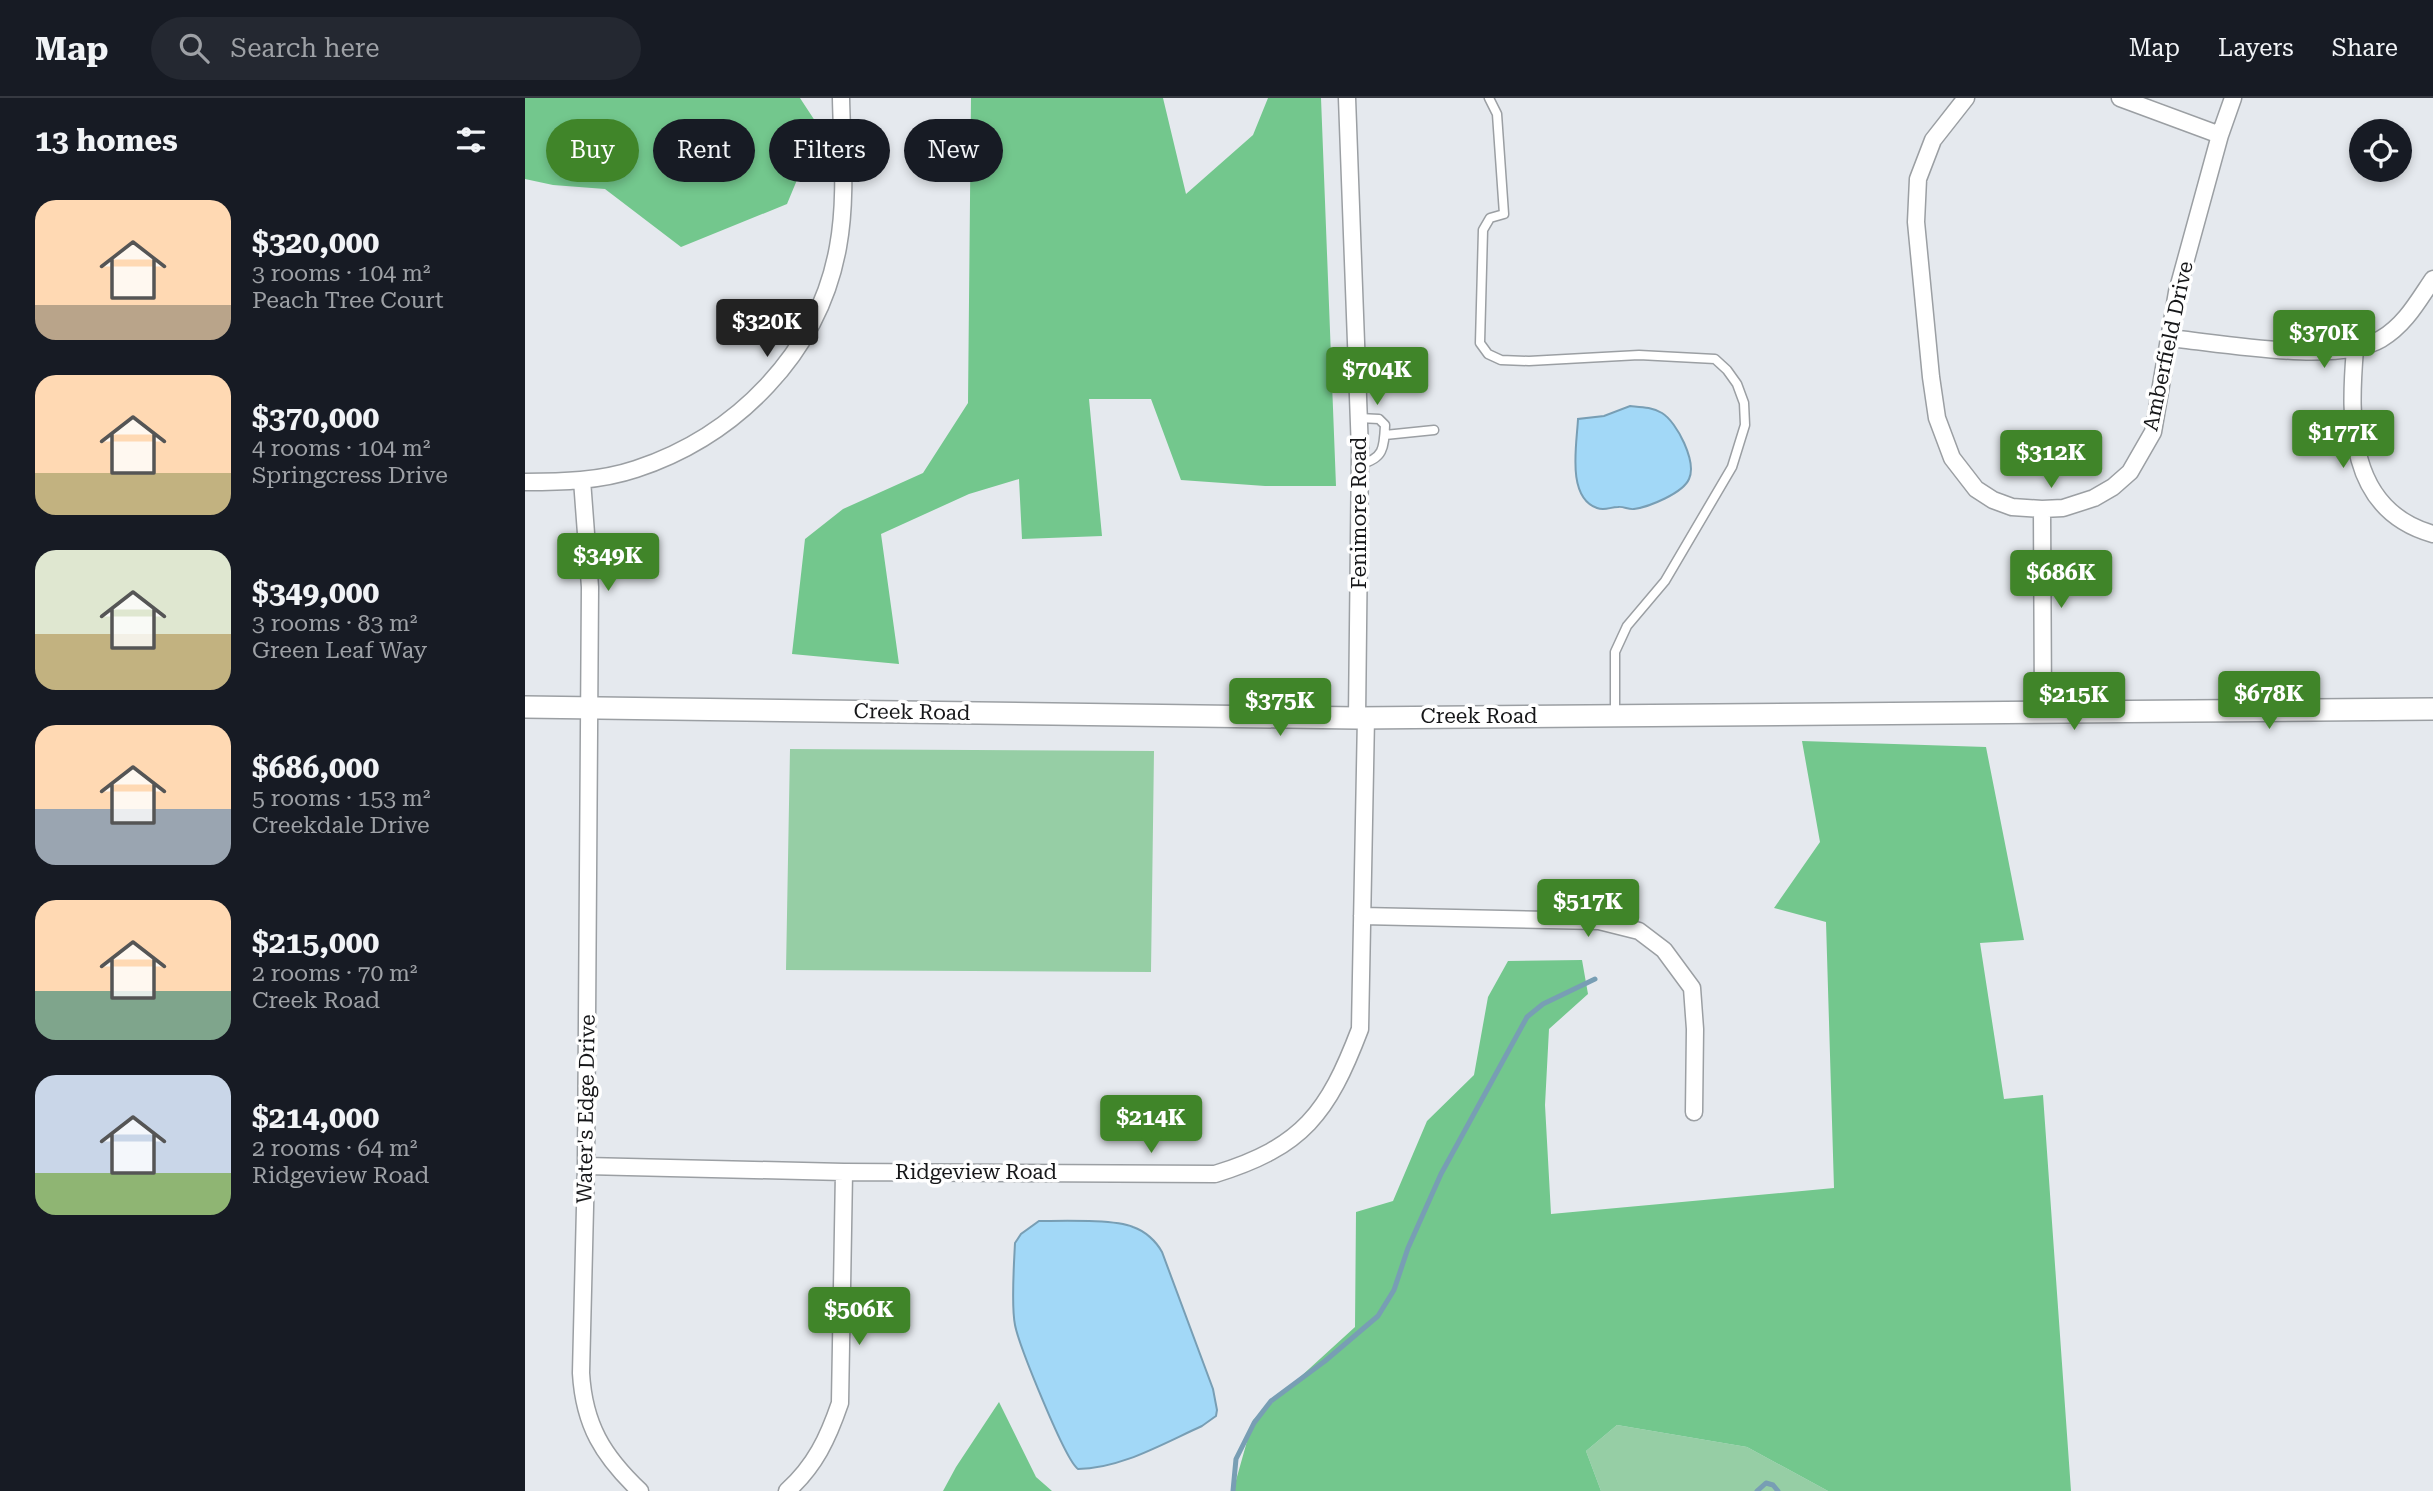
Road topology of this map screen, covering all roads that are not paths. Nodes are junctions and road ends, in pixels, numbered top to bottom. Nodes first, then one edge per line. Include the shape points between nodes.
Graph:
1 (841, 98) edge
2 (1347, 98) edge
3 (1489, 98) edge
4 (1966, 98) edge
5 (2120, 98) edge
6 (2233, 98) edge
7 (2220, 135) junction
8 (2433, 279) edge
9 (2169, 338) junction
10 (2355, 349) junction
11 (1359, 418) junction
12 (1434, 430) dead end
13 (1385, 435) junction
14 (1360, 464) junction
15 (582, 480) junction
16 (525, 482) edge
17 (2042, 509) junction
18 (2433, 534) edge
19 (525, 707) edge
20 (589, 708) junction
21 (2433, 709) edge
22 (2043, 712) junction
23 (1615, 715) junction
24 (1361, 717) junction
25 (1362, 916) junction
26 (1694, 1112) dead end
27 (586, 1166) junction
28 (844, 1172) junction
29 (640, 1491) edge
30 (787, 1491) edge

1 - 15 street via 844,201 838,248 821,303 799,347 741,413 719,429 634,470
2 - 11 street, Fenimore Road
3 - 23 lane via 1497,114 1504,214 1490,218 1483,230 1480,343 1488,354 1501,360 1529,361 1639,355 1714,359 1737,383 1744,403 1745,425 1732,467 1665,582 1627,626 1615,652
4 - 17 street, Amberfield Drive via 1933,139 1918,178 1916,222 1937,418 1952,458 1976,489 2012,507
5 - 7 street
6 - 7 street, Amberfield Drive
7 - 9 street, Amberfield Drive
8 - 10 street via 2409,316 2381,339
9 - 10 street via 2314,352
9 - 17 street, Amberfield Drive via 2153,432 2130,472 2094,498
10 - 18 street via 2351,395 2354,442 2365,480 2391,512 2413,528
11 - 13 lane via 1379,419 1385,425
11 - 14 street, Fenimore Road
12 - 13 lane
13 - 14 lane via 1374,461
14 - 24 street, Fenimore Road
15 - 16 street
15 - 20 street, Water's Edge Drive via 590,587
17 - 22 street
19 - 20 main road, Creek Road
20 - 24 main road, Creek Road
20 - 27 street, Water's Edge Drive
21 - 22 main road, Creek Road
22 - 23 main road, Creek Road
23 - 24 main road, Creek Road
24 - 25 street, Ridgeview Road
25 - 26 street via 1599,921 1639,931 1664,950 1692,988
25 - 28 street, Ridgeview Road via 1360,1029 1343,1074 1319,1113 1285,1144 1251,1163 1215,1174
27 - 28 street, Ridgeview Road
27 - 29 street, Water's Edge Drive via 582,1395 593,1432 615,1466
28 - 30 street via 840,1403 819,1455

